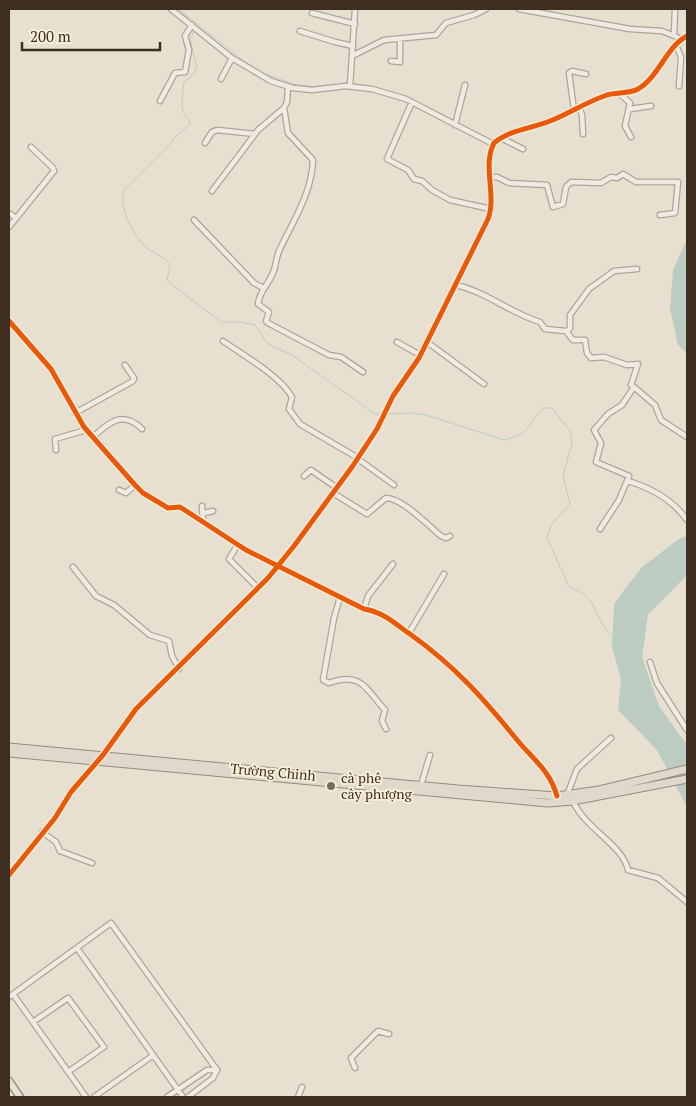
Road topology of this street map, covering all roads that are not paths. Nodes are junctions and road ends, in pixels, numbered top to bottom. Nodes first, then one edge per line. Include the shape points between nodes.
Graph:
1 (171, 9) edge
2 (354, 9) edge
3 (486, 9) edge
4 (519, 9) edge
5 (675, 9) edge
6 (312, 13) dead end
7 (192, 24) junction
8 (355, 24) junction
9 (300, 30) dead end
10 (674, 35) junction
11 (687, 36) edge
12 (682, 39) junction
13 (400, 40) junction
14 (676, 45) junction
15 (353, 46) junction
16 (352, 56) junction
17 (232, 58) junction
18 (392, 60) dead end
19 (586, 74) dead end
20 (220, 79) dead end
21 (350, 83) junction
22 (465, 85) dead end
23 (679, 86) dead end
24 (288, 87) junction
25 (619, 93) junction
26 (160, 101) dead end
27 (412, 102) junction
28 (651, 106) dead end
29 (579, 107) junction
30 (284, 108) junction
31 (630, 109) junction
32 (574, 110) junction
33 (455, 125) junction
34 (255, 134) junction
35 (583, 134) dead end
36 (631, 137) dead end
37 (500, 138) junction
38 (205, 143) dead end
39 (493, 144) junction
40 (31, 147) dead end
41 (522, 149) dead end
42 (489, 177) junction
43 (212, 191) dead end
44 (490, 209) junction
45 (9, 213) edge
46 (660, 215) dead end
47 (16, 218) junction
48 (194, 220) dead end
49 (9, 227) edge
50 (637, 270) dead end
51 (456, 285) junction
52 (263, 288) junction
53 (9, 321) edge
54 (567, 332) junction
55 (223, 341) dead end
56 (397, 342) dead end
57 (427, 342) junction
58 (420, 355) junction
59 (125, 364) dead end
60 (363, 372) dead end
61 (484, 384) dead end
62 (634, 388) junction
63 (75, 413) junction
64 (142, 428) dead end
65 (86, 430) junction
66 (92, 437) junction
67 (687, 437) edge
68 (56, 450) dead end
69 (358, 458) junction
70 (304, 476) dead end
71 (628, 481) junction
72 (135, 485) junction
73 (394, 485) dead end
74 (119, 490) dead end
75 (335, 491) junction
76 (202, 506) dead end
77 (213, 511) dead end
78 (204, 514) junction
79 (687, 520) edge
80 (202, 521) junction
81 (600, 530) dead end
82 (450, 536) dead end
83 (238, 544) junction
84 (393, 564) dead end
85 (279, 566) junction
86 (73, 567) dead end
87 (444, 574) dead end
88 (258, 588) junction
89 (340, 596) junction
90 (364, 609) junction
91 (409, 634) junction
92 (650, 662) dead end
93 (179, 669) junction
94 (386, 729) dead end
95 (687, 730) edge
96 (611, 738) dead end
97 (9, 746) edge
98 (9, 753) edge
99 (103, 755) junction
100 (430, 755) dead end
101 (96, 762) junction
102 (687, 769) edge
103 (687, 779) edge
104 (421, 785) junction
105 (567, 795) junction
106 (557, 796) junction
107 (573, 801) junction
108 (42, 832) junction
109 (92, 863) dead end
110 (9, 875) edge
111 (687, 902) edge
112 (77, 948) junction
113 (11, 995) edge
114 (33, 1022) junction
115 (390, 1034) dead end
116 (152, 1056) junction
117 (355, 1068) dead end
118 (216, 1070) junction
119 (68, 1072) junction
120 (10, 1084) edge
121 (302, 1086) dead end
122 (178, 1090) junction
123 (20, 1097) edge
124 (86, 1097) edge
125 (94, 1097) edge
126 (168, 1097) edge
127 (183, 1097) edge
128 (188, 1097) edge
129 (298, 1097) edge

1 - 7 street
2 - 8 street
3 - 13 street via 446,23 438,34
4 - 10 street
5 - 10 street
6 - 8 street
7 - 17 street
7 - 26 street via 185,36 188,50 185,72 175,73
8 - 15 street
9 - 15 street
10 - 12 street
11 - 12 street
12 - 14 street
13 - 16 street via 382,41
13 - 18 street via 401,59 397,62
14 - 23 street via 681,57
14 - 25 street via 641,87
15 - 16 street
16 - 21 street
17 - 20 street
17 - 24 street via 254,73
19 - 32 street via 569,73
21 - 24 street via 314,90
21 - 27 street
22 - 33 street
24 - 30 street
25 - 29 street
25 - 31 street via 629,100
27 - 33 street
27 - 44 street via 387,158 450,200
28 - 31 street
29 - 32 street
29 - 35 street
30 - 34 street
30 - 52 street via 288,134 313,160 312,177 278,252 273,273
31 - 36 street via 625,126
32 - 37 street
33 - 39 street
34 - 38 street via 217,130
34 - 43 street
37 - 39 street
37 - 41 street
39 - 42 street
40 - 47 street via 54,171
42 - 44 street
42 - 46 street via 509,183 547,185 553,207 563,204 569,183 601,183 623,174 636,182 678,182 675,213
44 - 51 street
45 - 47 street
47 - 49 street
48 - 52 street via 254,283
50 - 54 street via 614,271 589,289 570,315
51 - 54 street via 508,306 531,321 539,322 545,329
51 - 57 street
52 - 60 street via 258,304 269,312 268,323 330,355 341,357
53 - 63 street via 51,369
54 - 62 street via 573,340 586,340 587,353 591,358 604,358 627,366 637,363 631,385
55 - 69 street via 284,387 292,397 290,412 300,424
56 - 58 street
57 - 58 street
57 - 61 street
58 - 69 street
59 - 63 street via 133,381
62 - 67 street via 655,405 661,420
62 - 71 street via 622,405 608,414 594,430 601,443 596,462 627,474
63 - 65 street
64 - 66 street via 132,420 120,419 104,426
65 - 66 street
65 - 68 street via 55,439
66 - 72 street
69 - 73 street
69 - 75 street
70 - 75 street via 311,470
71 - 79 street via 642,485 672,503
71 - 81 street
72 - 74 street via 126,494
72 - 80 street via 168,508 180,507
75 - 82 street via 367,514 390,498 441,536
75 - 85 street
76 - 78 street
77 - 78 street
78 - 80 street
80 - 83 street
83 - 85 street
83 - 88 street via 229,559
84 - 90 street via 368,596
85 - 88 street
85 - 89 street
86 - 93 street via 96,596 114,605 150,634 169,641
87 - 91 street
88 - 93 street
89 - 90 street
89 - 94 street via 323,680 329,683 348,679 365,686 385,710 382,721
90 - 91 street via 378,611
91 - 106 street via 474,687 549,775
92 - 95 street via 657,683
93 - 99 street via 134,712
96 - 105 street via 577,769
97 - 99 highway, Trường Chinh
98 - 101 highway, Trường Chinh
99 - 101 street
99 - 104 highway, Trường Chinh
100 - 104 street
101 - 107 highway, Trường Chinh via 520,801
101 - 108 street
102 - 105 highway, Trường Chinh
103 - 107 highway, Trường Chinh
104 - 106 highway, Trường Chinh
105 - 106 highway, Trường Chinh
107 - 111 street via 581,817 616,849 628,870 658,878
108 - 109 street via 56,842 60,851
108 - 110 street
112 - 113 street
112 - 116 street
112 - 118 street via 111,924
113 - 114 street
114 - 119 street
114 - 119 street via 68,998 104,1046
115 - 117 street via 378,1031 365,1042 351,1058
116 - 122 street
116 - 125 street
118 - 122 street via 207,1070
118 - 128 street via 213,1078
119 - 124 street
120 - 123 main road
121 - 129 street
122 - 126 street
122 - 127 street

